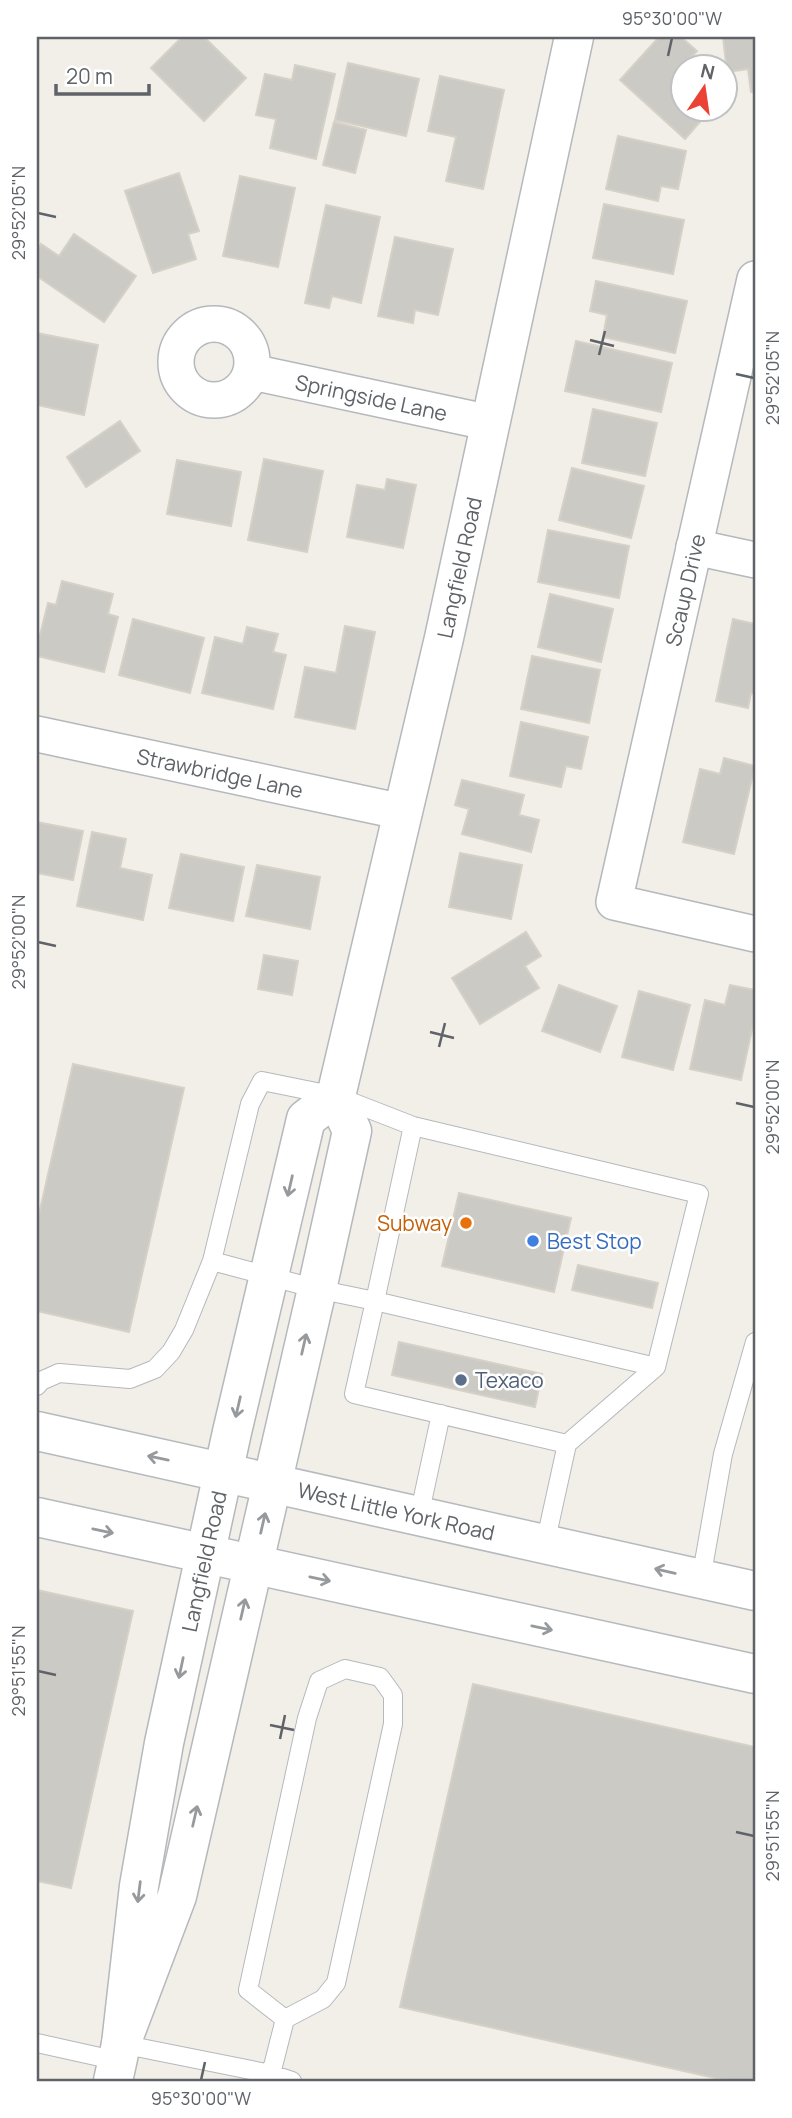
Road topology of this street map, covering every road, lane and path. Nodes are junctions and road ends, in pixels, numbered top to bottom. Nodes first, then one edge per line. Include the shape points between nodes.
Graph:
1 (574, 37) edge
2 (755, 279) edge
3 (252, 372) dead end
4 (491, 423) junction
5 (694, 547) junction
6 (755, 560) edge
7 (37, 734) edge
8 (403, 812) junction
9 (755, 934) edge
10 (336, 1097) junction
11 (413, 1126) junction
12 (212, 1261) junction
13 (269, 1275) junction
14 (317, 1289) junction
15 (375, 1301) junction
16 (755, 1342) edge
17 (656, 1367) junction
18 (37, 1386) edge
19 (441, 1414) junction
20 (37, 1432) edge
21 (567, 1444) junction
22 (225, 1472) junction
23 (273, 1482) junction
24 (419, 1516) junction
25 (37, 1517) edge
26 (545, 1544) junction
27 (206, 1554) junction
28 (254, 1564) junction
29 (701, 1579) junction
30 (755, 1591) edge
31 (755, 1674) edge
32 (285, 2019) junction
33 (37, 2043) edge
34 (118, 2062) edge
35 (271, 2074) junction
36 (292, 2081) edge

1 - 4 street, Langfield Road
2 - 5 street, Scaup Drive
3 - 4 street, Springside Lane
4 - 8 street, Langfield Road
5 - 6 street
5 - 9 street, Scaup Drive via 614,902
7 - 8 street, Strawbridge Lane
8 - 10 street, Langfield Road
10 - 11 lane
10 - 12 lane via 262,1081 250,1104
10 -> 13 street, Langfield Road via 306,1119
10 - 14 street via 352,1131
11 - 15 lane
11 - 17 lane via 699,1194
12 - 13 lane
12 - 18 lane via 184,1330 155,1369 130,1379 59,1373
13 - 14 lane
13 -> 22 street, Langfield Road
14 - 15 lane
23 -> 14 street
15 - 17 lane
15 - 19 lane via 354,1394
16 - 29 lane via 723,1454
17 - 21 lane
19 - 21 lane
19 - 24 lane
22 -> 20 street, West Little York Road
21 - 26 lane
22 - 23 street, West Little York Road
22 - 27 street, Langfield Road
23 - 24 street, West Little York Road
28 -> 23 street
24 - 26 street, West Little York Road
25 -> 27 street
29 -> 26 street, West Little York Road
27 - 28 street
27 -> 34 street, Langfield Road via 164,1743 139,1886
28 -> 31 street
34 -> 28 street via 177,1895
29 - 30 street, West Little York Road
32 - 32 lane via 248,1990 307,1718 320,1681 345,1669 380,1677 393,1695 393,1724 336,1983 323,1999
32 - 35 lane
33 - 34 lane
34 - 35 lane
35 - 36 lane

